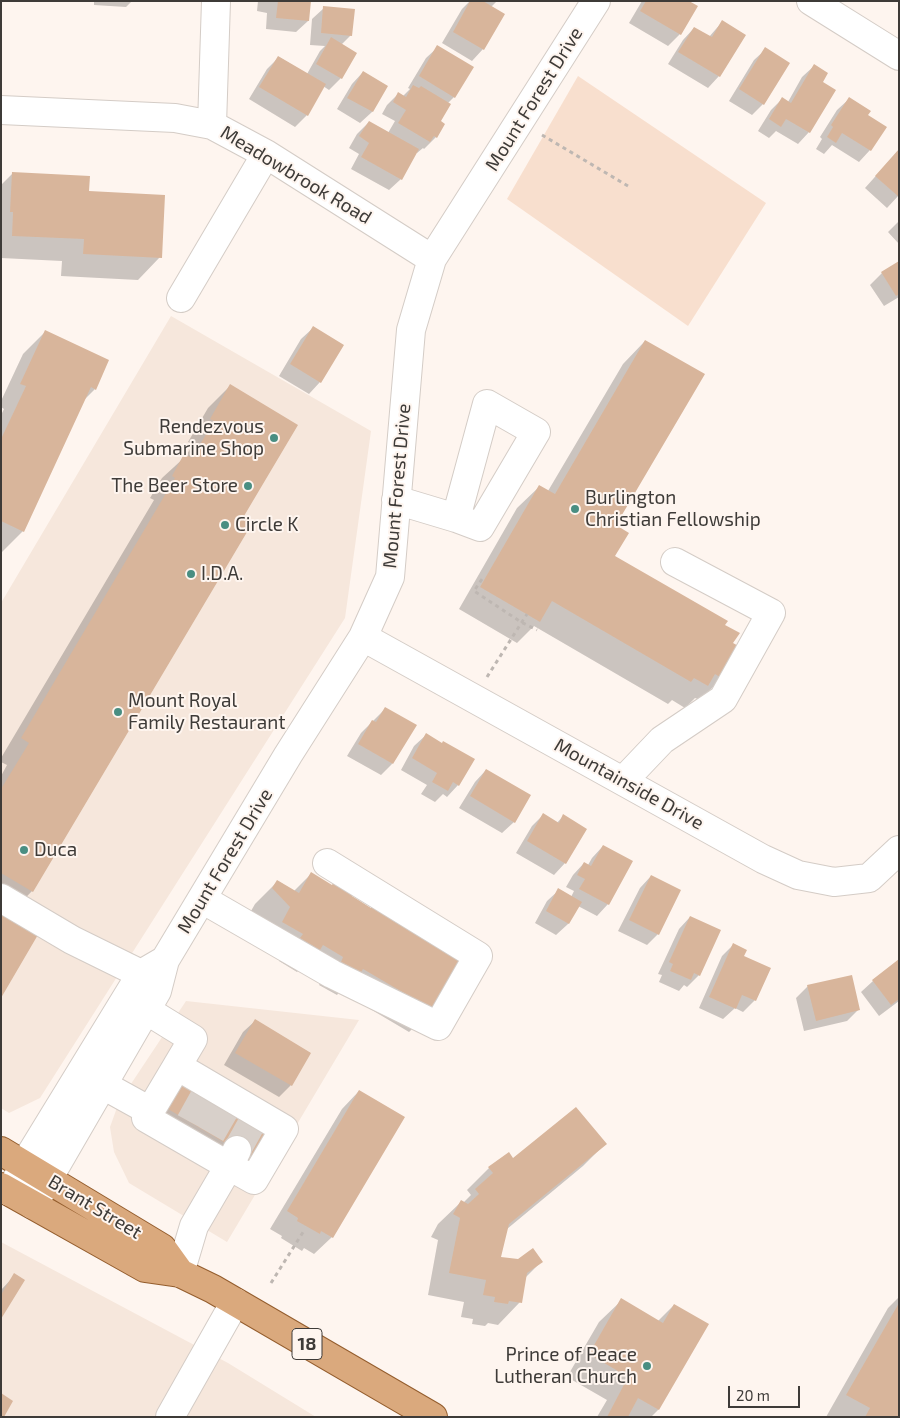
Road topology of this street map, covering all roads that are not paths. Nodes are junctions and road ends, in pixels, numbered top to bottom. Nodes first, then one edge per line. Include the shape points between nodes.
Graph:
1 (216, 1) edge
2 (596, 1) edge
3 (811, 1) edge
4 (899, 56) edge
5 (1, 110) edge
6 (212, 125) junction
7 (266, 154) junction
8 (432, 259) junction
9 (181, 298) dead end
10 (396, 500) junction
11 (456, 518) dead end
12 (675, 562) dead end
13 (362, 637) junction
14 (623, 781) junction
15 (899, 850) edge
16 (327, 863) dead end
17 (1, 898) edge
18 (202, 899) junction
19 (165, 960) junction
20 (141, 974) junction
21 (146, 1010) junction
22 (177, 1066) junction
23 (103, 1085) junction
24 (150, 1111) junction
25 (13, 1158) edge
26 (233, 1158) junction
27 (48, 1179) junction
28 (15, 1194) edge
29 (180, 1273) junction
30 (236, 1302) junction
31 (170, 1417) edge
32 (433, 1417) edge

1 - 6 street
2 - 8 street, Mount Forest Drive
3 - 4 street
5 - 6 street, Meadowbrook Road via 176,118
6 - 7 street, Meadowbrook Road
7 - 8 street, Meadowbrook Road
7 - 9 street
8 - 10 street, Mount Forest Drive via 411,330
10 - 11 street
10 - 13 street, Mount Forest Drive via 390,577
12 - 14 street via 771,613 722,699 662,740
13 - 14 street, Mountainside Drive
13 - 18 street, Mount Forest Drive
14 - 15 street, Mountainside Drive via 798,875 834,882 869,878
16 - 18 street via 478,956 438,1026 332,974
17 - 20 street via 72,940
18 - 19 street, Mount Forest Drive
19 - 20 street, Mount Forest Drive
19 - 21 street, Mount Forest Drive via 157,991
20 - 25 street, Mount Forest Drive
21 - 22 street via 193,1039
21 - 23 street, Mount Forest Drive
22 - 24 street
22 - 26 street via 218,1097 254,1118 284,1129 254,1180
23 - 24 street
23 - 27 street, Mount Forest Drive
24 - 26 street via 146,1118 196,1136
25 - 27 main road, Brant Street / 18
25 - 28 street, Mount Forest Drive
26 - 29 street via 194,1226
27 - 28 street, Mount Forest Drive
27 - 29 main road, Brant Street / 18 via 162,1248
28 - 29 main road, Brant Street / 18 via 145,1268
29 - 30 main road, Brant Street / 18
30 - 31 street
30 - 32 main road, Brant Street / 18

